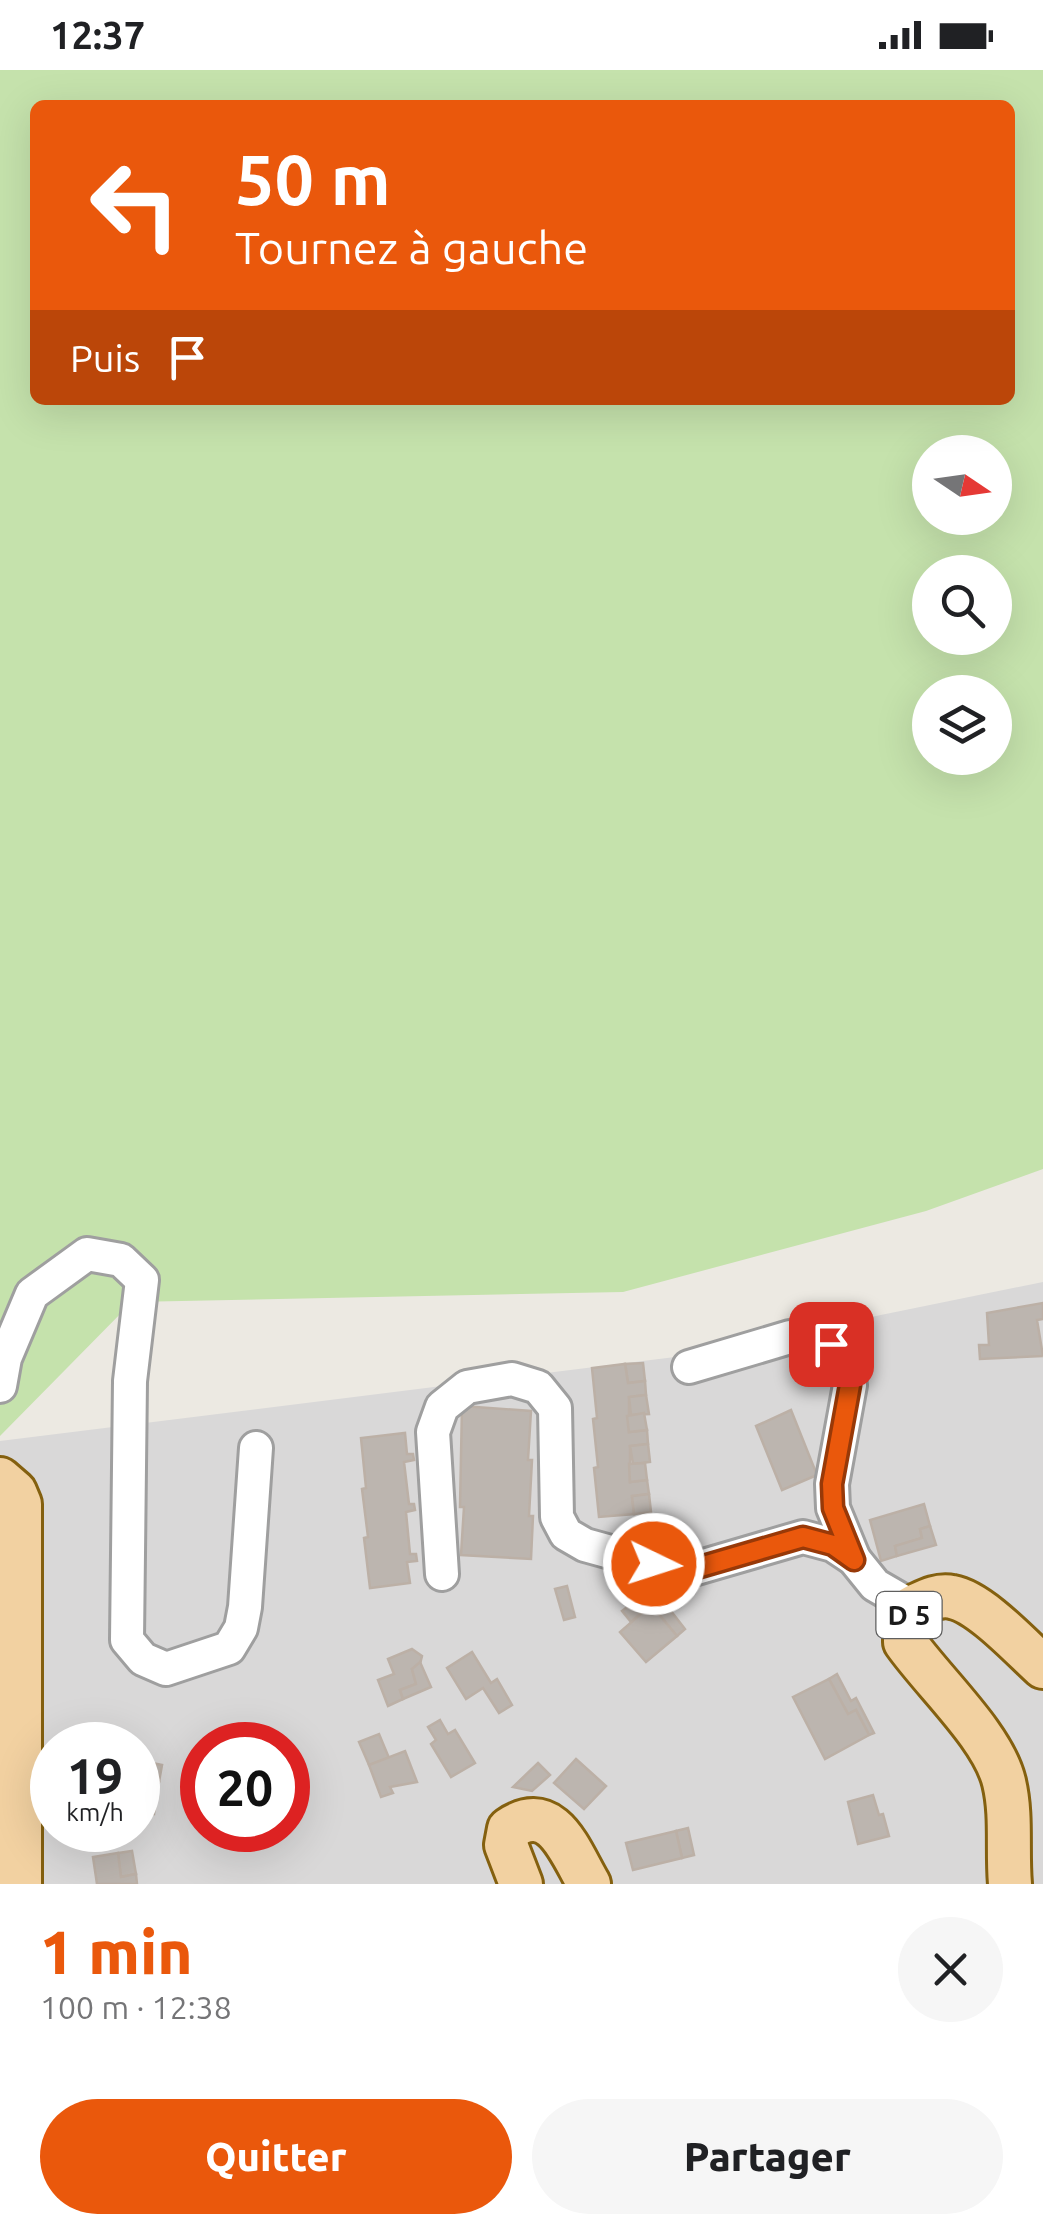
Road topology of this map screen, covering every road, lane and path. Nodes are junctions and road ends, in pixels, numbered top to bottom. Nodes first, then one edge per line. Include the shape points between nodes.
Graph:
1 (690, 1367) dead end
2 (0, 1386) edge
3 (256, 1448) dead end
4 (0, 1479) edge
5 (854, 1560) junction
6 (442, 1574) dead end
7 (913, 1607) junction
8 (1043, 1666) edge
9 (20, 1884) edge
10 (521, 1884) edge
11 (589, 1884) edge
12 (1010, 1884) edge

1 - 5 lane via 790,1337 831,1344 850,1385 833,1508
2 - 3 lane via 32,1294 87,1254 121,1260 142,1280 130,1381 127,1640 143,1659 166,1669 229,1648 240,1628
4 - 9 main road via 20,1504
5 - 6 lane via 833,1545 803,1537 683,1572 585,1546 566,1534 557,1517 555,1408 538,1387 512,1379 468,1387 442,1407 433,1432
5 - 7 lane via 875,1585
7 - 8 main road, D 5 via 936,1596 971,1605
7 - 12 main road, D 5 via 906,1642 991,1750 1004,1778
10 - 11 main road via 506,1845 510,1829 537,1818 562,1837

